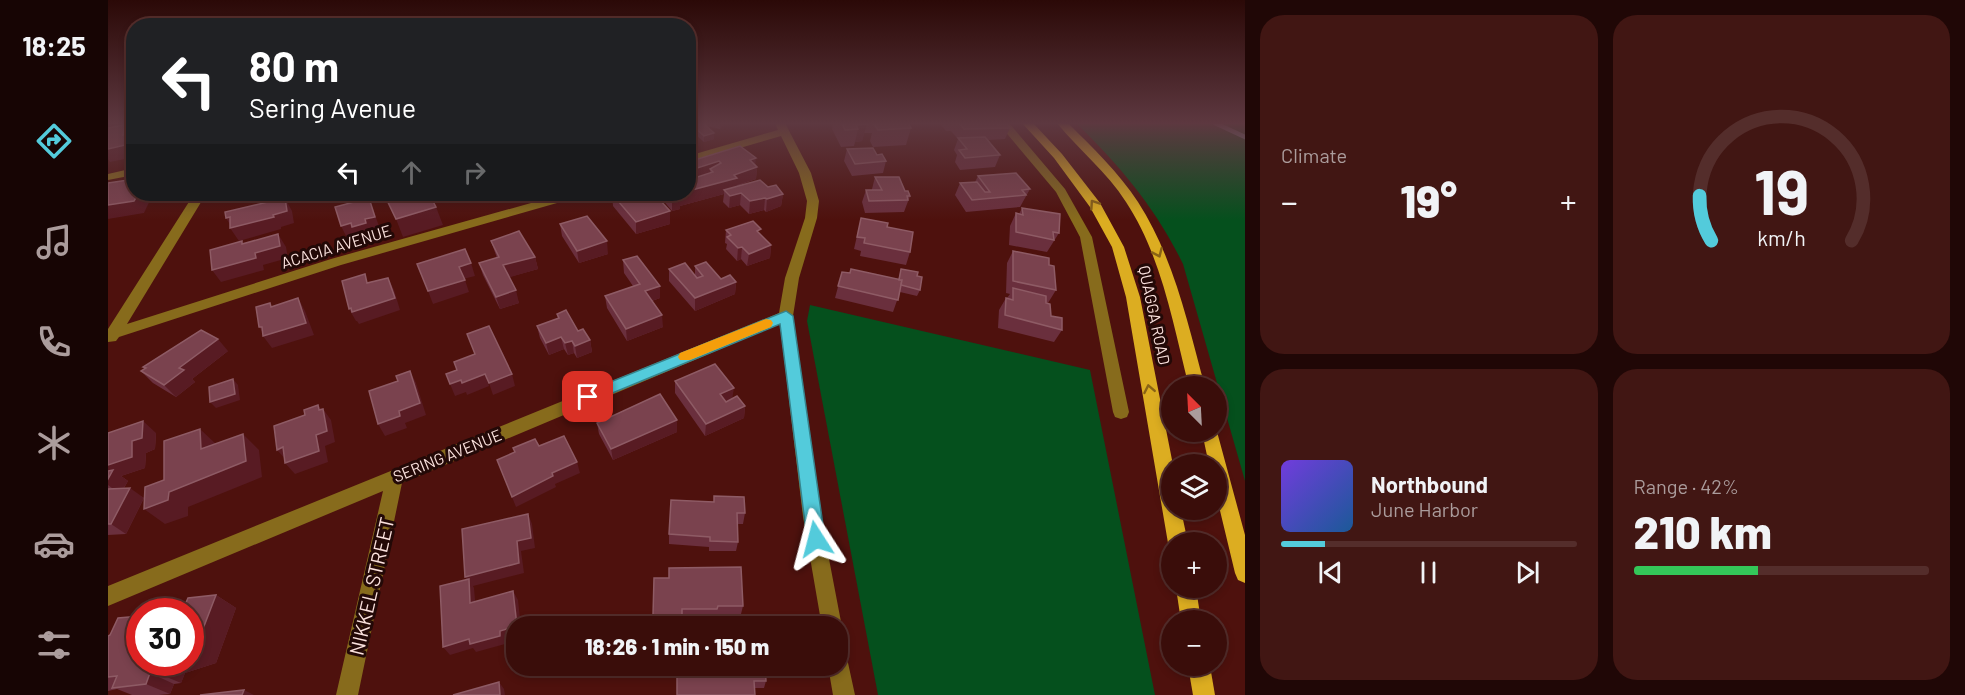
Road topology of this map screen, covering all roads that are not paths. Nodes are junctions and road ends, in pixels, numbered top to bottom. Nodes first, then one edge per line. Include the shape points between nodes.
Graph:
1 (795, 155) edge
2 (1031, 155) edge
3 (1057, 155) edge
4 (1093, 155) edge
5 (126, 173) edge
6 (108, 177) edge
7 (196, 201) edge
8 (550, 201) edge
9 (786, 316) junction
10 (110, 337) edge
11 (1194, 376) edge
12 (1121, 412) dead end
13 (1212, 442) edge
14 (1162, 454) edge
15 (395, 476) junction
16 (1245, 573) edge
17 (108, 596) edge
18 (830, 616) edge
19 (840, 676) edge
20 (1201, 676) edge
21 (347, 695) edge
22 (844, 695) edge
23 (1204, 695) edge

1 - 9 street via 813,201
2 - 12 street via 1061,191 1086,237
14 -> 3 main road, QUAGGA ROAD via 1133,297 1118,247 1096,206
4 -> 11 main road, QUAGGA ROAD via 1133,204 1161,258
5 - 6 street
7 - 10 street
8 - 10 street, ACACIA AVENUE via 336,262
9 - 15 street, SERING AVENUE
9 - 18 street via 812,517
13 - 16 main road
15 - 17 street, SERING AVENUE
15 - 21 street, NIKKEL STREET
19 - 22 street
20 - 23 main road

